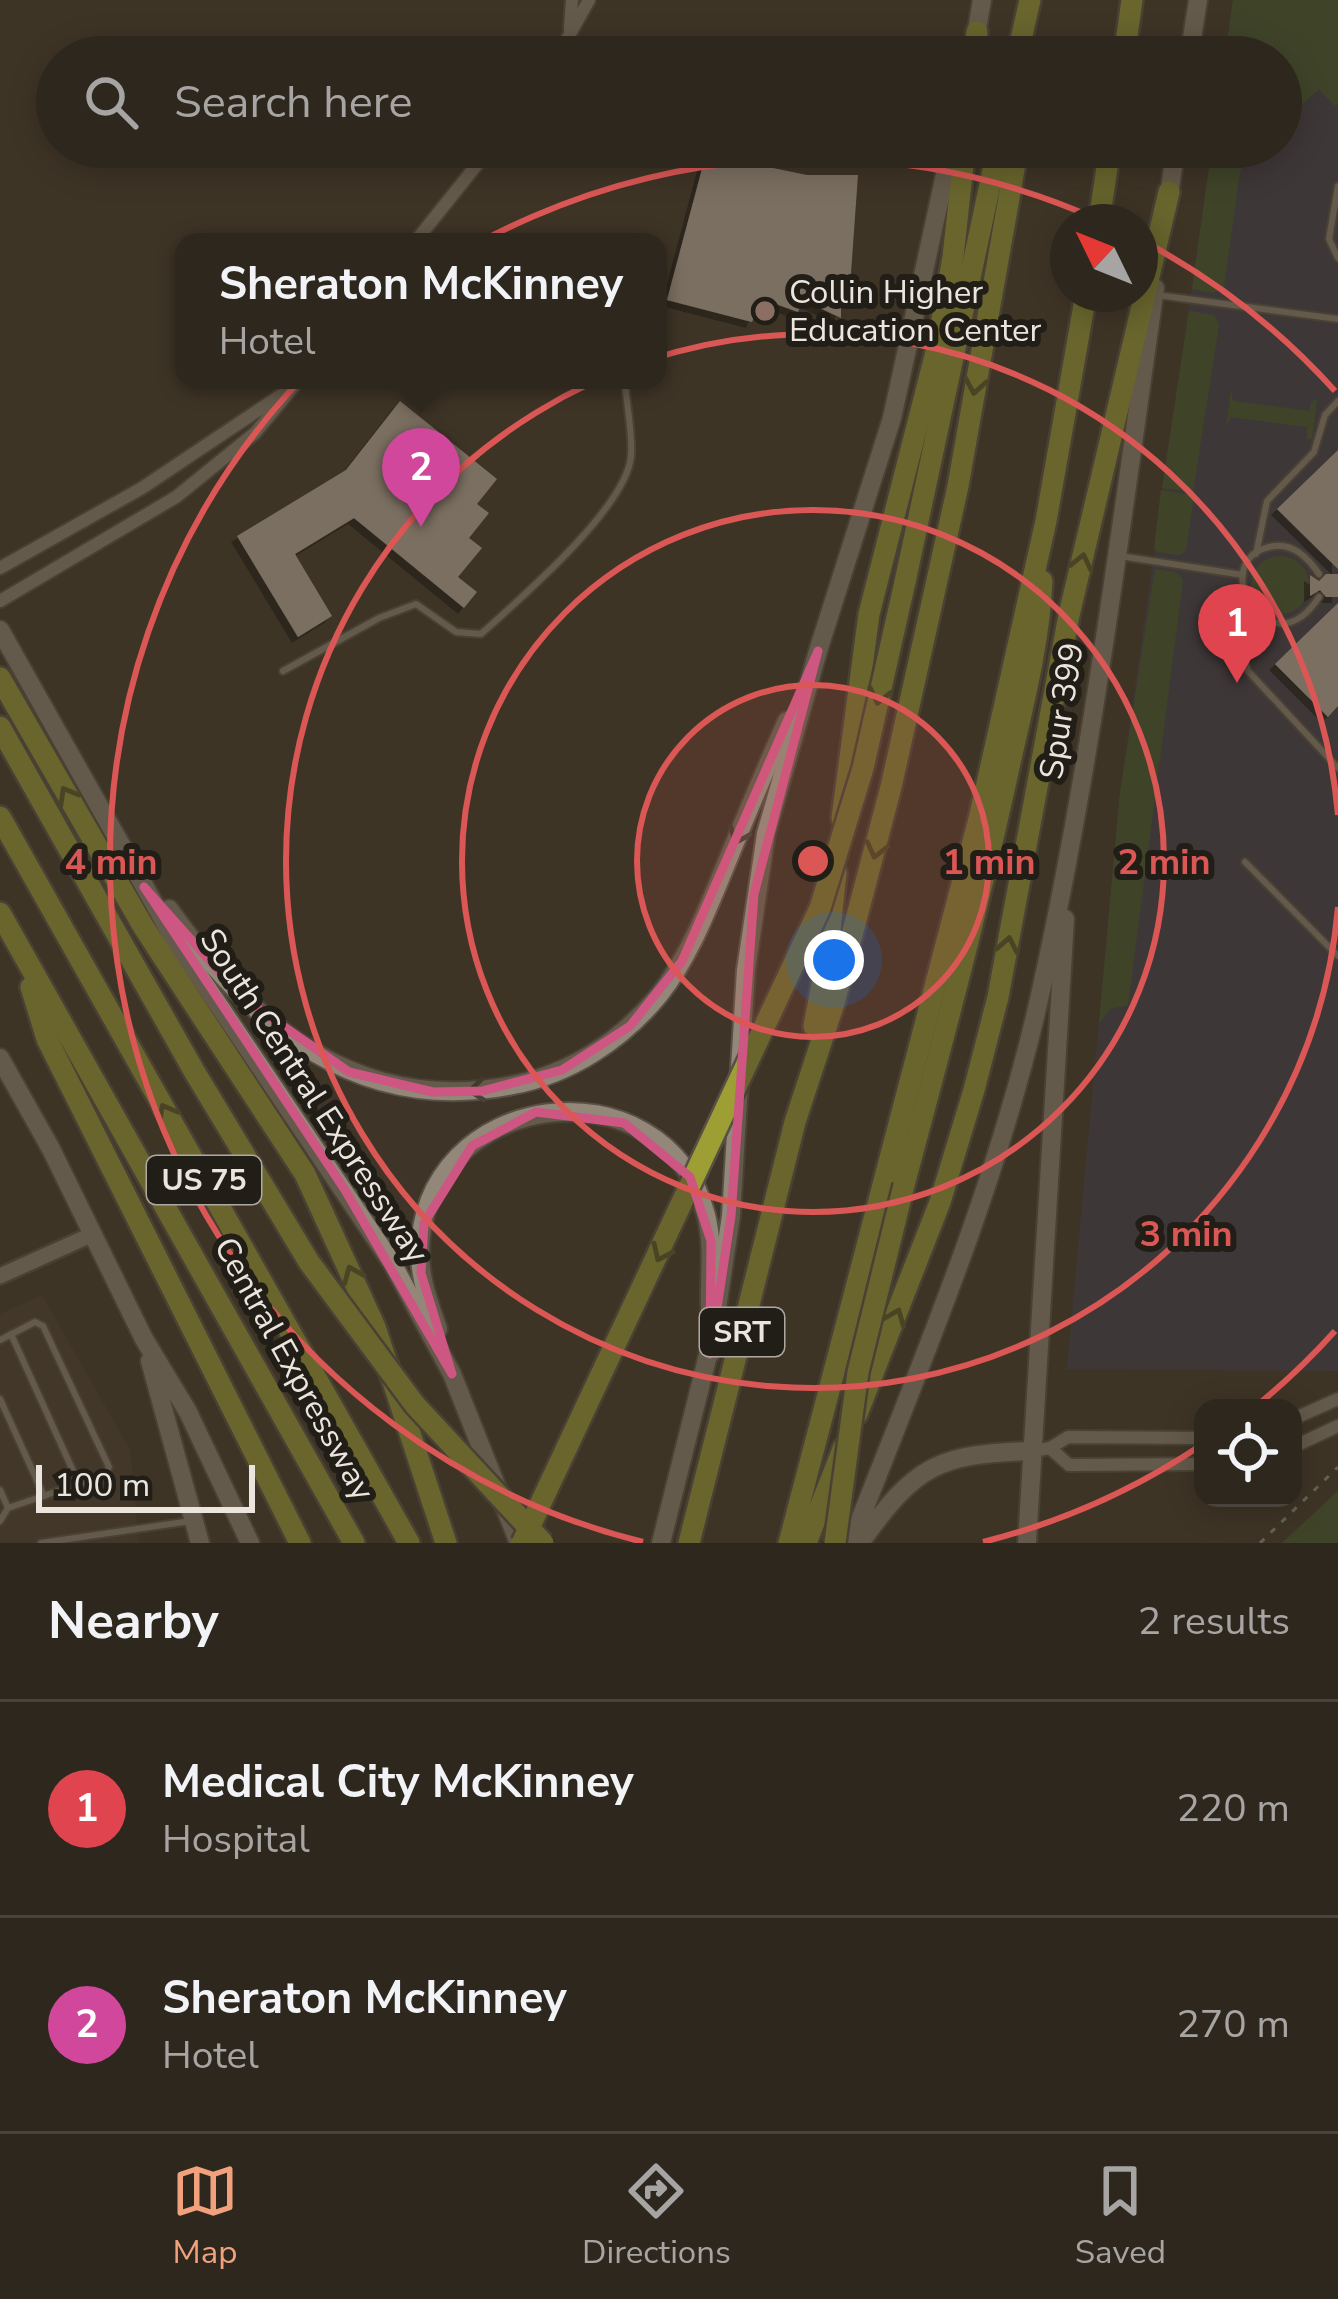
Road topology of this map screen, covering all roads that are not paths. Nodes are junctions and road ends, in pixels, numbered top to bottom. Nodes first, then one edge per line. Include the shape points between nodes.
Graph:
1 (572, 0) edge
2 (590, 0) edge
3 (982, 0) edge
4 (1035, 0) edge
5 (1132, 0) edge
6 (1198, 0) edge
7 (570, 31) junction
8 (976, 32) joint
9 (568, 36) edge
10 (976, 36) edge
11 (1024, 36) edge
12 (1032, 36) edge
13 (1127, 36) edge
14 (1193, 36) edge
15 (474, 168) edge
16 (946, 168) edge
17 (963, 168) edge
18 (994, 168) edge
19 (1014, 168) edge
20 (1107, 168) edge
21 (1173, 168) edge
22 (1338, 186) edge
23 (1169, 192) junction
24 (1102, 204) edge
25 (423, 233) edge
26 (1338, 258) edge
27 (1158, 268) edge
28 (1158, 296) edge
29 (1083, 312) edge
30 (1152, 312) edge
31 (1338, 320) edge
32 (289, 389) edge
33 (292, 389) edge
34 (626, 389) edge
35 (1338, 400) edge
36 (1046, 521) junction
37 (1256, 554) junction
38 (1117, 555) junction
39 (0, 568) edge
40 (1319, 574) dead end
41 (1243, 575) junction
42 (1319, 597) dead end
43 (0, 601) edge
44 (1250, 608) junction
45 (0, 630) edge
46 (818, 651) junction
47 (283, 671) dead end
48 (0, 677) edge
49 (0, 728) edge
50 (1338, 768) edge
51 (0, 817) edge
52 (1069, 847) junction
53 (1245, 862) dead end
54 (144, 887) junction
55 (0, 913) edge
56 (19, 946) junction
57 (1338, 956) edge
58 (0, 1058) edge
59 (795, 1122) junction
60 (93, 1234) junction
61 (0, 1276) edge
62 (11, 1334) junction
63 (144, 1339) junction
64 (0, 1340) edge
65 (710, 1354) junction
66 (452, 1374) junction
67 (0, 1399) edge
68 (1338, 1400) edge
69 (1302, 1415) edge
70 (1338, 1426) edge
71 (1194, 1438) edge
72 (1302, 1443) edge
73 (1041, 1450) junction
74 (1194, 1464) edge
75 (79, 1484) junction
76 (0, 1490) edge
77 (44, 1496) junction
78 (8, 1508) junction
79 (194, 1520) junction
80 (0, 1521) edge
81 (40, 1543) edge
82 (200, 1543) edge
83 (250, 1543) edge
84 (300, 1543) edge
85 (354, 1543) edge
86 (409, 1543) edge
87 (446, 1543) edge
88 (521, 1543) edge
89 (543, 1543) edge
90 (661, 1543) edge
91 (689, 1543) edge
92 (789, 1543) edge
93 (806, 1543) edge
94 (835, 1543) edge
95 (855, 1543) edge
96 (1027, 1543) edge

1 - 7 street
2 - 7 street
3 - 8 main road
4 - 11 highway
4 - 12 highway
5 - 13 highway
6 - 14 main road
7 - 9 street
8 - 10 highway
15 - 25 street
16 - 46 main road via 892,418
17 - 59 highway via 937,347 868,614 827,958
18 -> 88 highway, bridge via 863,768 820,908
19 -> 59 highway, SRT via 920,663 871,869
20 - 24 highway
21 - 23 main road, Spur 399
22 - 26 lane via 1329,238
23 - 27 main road, Spur 399
93 -> 23 highway via 932,1222 974,1090 1070,615
28 - 31 lane
29 - 36 highway
30 - 38 main road, Spur 399
32 - 39 street via 142,488
33 - 43 street via 255,433 176,497
34 - 47 lane via 631,454 608,510 481,634 456,632 416,604
35 - 37 lane via 1314,452 1267,501
36 - 92 highway via 979,819
36 - 94 highway, bridge via 1041,615 1024,701 858,1372
37 - 40 lane via 1291,548
37 - 41 lane
38 - 41 lane
38 - 52 main road, Spur 399
41 - 44 lane
42 - 44 lane via 1289,622
44 - 50 lane via 1248,671
45 - 54 main road, South Central Expressway
46 -> 54 main road via 682,962 630,1026 562,1070 482,1091 433,1092 349,1072 244,999
46 - 65 main road via 754,894 731,1216
87 -> 48 highway via 375,1328 305,1174 143,926
49 - 89 highway, bridge via 309,1262 415,1405
86 -> 51 highway, Central Expressway / US 75
52 - 73 main road
52 - 95 main road, Spur 399 via 1040,999 991,1170
53 - 57 lane
54 - 66 main road, South Central Expressway via 346,1190
55 - 56 highway, Central Expressway / US 75
56 - 84 highway via 47,1039
56 - 85 highway, Central Expressway / US 75
58 - 60 main road
59 - 91 highway, SRT
60 - 61 street
60 - 63 main road
62 - 64 lane
62 - 75 lane
62 - 75 lane via 43,1326 109,1467
63 - 79 main road
63 - 83 main road
65 - 66 main road via 711,1241 690,1177 624,1123 572,1110 536,1112 472,1145 434,1194 424,1223 421,1273
65 - 90 main road
66 - 88 main road, South Central Expressway
67 - 77 lane
68 - 69 street
70 - 72 street
71 - 73 street via 1068,1436
73 - 74 street via 1069,1465
73 - 95 main road via 973,1453 932,1467
73 - 96 main road
75 - 77 lane
76 - 78 lane
77 - 78 lane
78 - 80 lane
79 - 81 lane
79 - 82 main road

